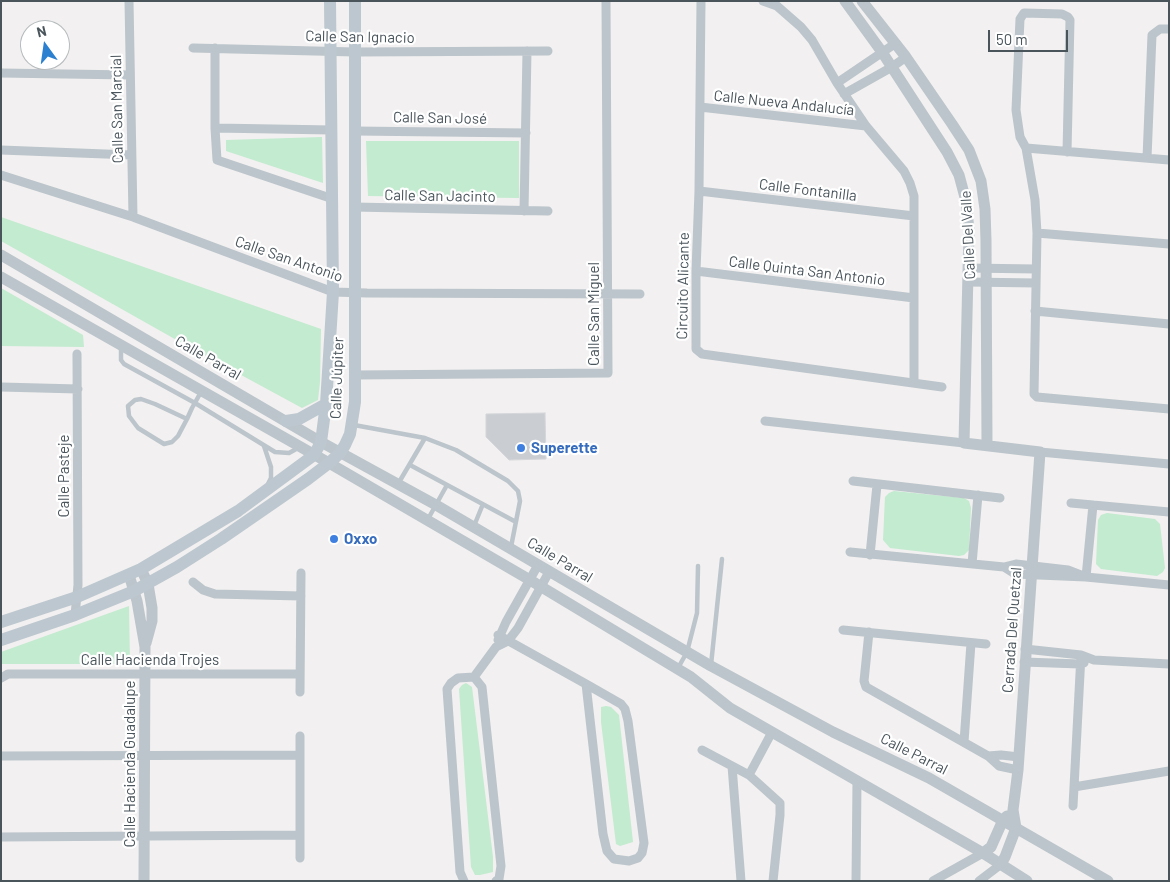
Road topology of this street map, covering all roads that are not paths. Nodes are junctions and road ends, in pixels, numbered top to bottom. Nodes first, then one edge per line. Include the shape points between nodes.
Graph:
1 (129, 1) edge
2 (330, 1) edge
3 (355, 1) edge
4 (606, 1) edge
5 (701, 1) edge
6 (764, 1) edge
7 (845, 1) edge
8 (862, 1) edge
9 (1169, 30) edge
10 (896, 44) junction
11 (193, 48) dead end
12 (215, 48) junction
13 (527, 51) junction
14 (548, 51) dead end
15 (331, 52) junction
16 (355, 52) junction
17 (882, 52) junction
18 (906, 57) junction
19 (892, 67) junction
20 (1, 73) edge
21 (130, 75) junction
22 (837, 83) junction
23 (844, 94) junction
24 (700, 107) junction
25 (866, 126) junction
26 (215, 128) junction
27 (332, 130) junction
28 (355, 131) junction
29 (526, 134) junction
30 (1026, 148) junction
31 (1, 150) edge
32 (1066, 152) junction
33 (131, 155) junction
34 (1147, 158) junction
35 (1169, 160) edge
36 (1, 175) edge
37 (699, 191) junction
38 (333, 199) junction
39 (354, 207) junction
40 (524, 211) junction
41 (548, 211) dead end
42 (914, 216) junction
43 (133, 217) junction
44 (1037, 233) junction
45 (1169, 244) edge
46 (1, 255) edge
47 (968, 268) junction
48 (986, 268) junction
49 (1036, 269) junction
50 (696, 271) junction
51 (1, 277) edge
52 (968, 282) junction
53 (986, 283) junction
54 (1036, 283) junction
55 (333, 292) junction
56 (354, 292) junction
57 (608, 294) junction
58 (640, 294) dead end
59 (914, 298) junction
60 (1035, 311) junction
61 (1169, 324) edge
62 (121, 345) junction
63 (77, 354) dead end
64 (355, 375) junction
65 (914, 383) junction
66 (1, 387) edge
67 (942, 387) dead end
68 (78, 389) junction
69 (201, 392) junction
70 (195, 404) junction
71 (326, 404) junction
72 (1169, 409) edge
73 (187, 419) junction
74 (286, 421) junction
75 (765, 421) dead end
76 (352, 424) junction
77 (425, 438) junction
78 (321, 442) junction
79 (964, 443) junction
80 (264, 445) junction
81 (986, 445) junction
82 (299, 447) junction
83 (340, 452) junction
84 (1040, 452) junction
85 (314, 455) junction
86 (329, 463) junction
87 (1169, 464) edge
88 (410, 465) junction
89 (853, 481) dead end
90 (397, 485) junction
91 (447, 485) junction
92 (877, 485) junction
93 (265, 492) junction
94 (978, 495) junction
95 (1000, 498) dead end
96 (1071, 503) dead end
97 (482, 504) junction
98 (436, 505) junction
99 (1093, 505) junction
100 (1169, 512) edge
101 (427, 520) junction
102 (516, 522) junction
103 (473, 527) junction
104 (511, 549) junction
105 (850, 552) dead end
106 (870, 555) junction
107 (722, 559) dead end
108 (972, 564) junction
109 (538, 565) junction
110 (698, 566) dead end
111 (141, 569) junction
112 (1032, 570) junction
113 (549, 572) junction
114 (301, 573) dead end
115 (129, 576) junction
116 (1086, 577) junction
117 (530, 580) junction
118 (193, 582) dead end
119 (148, 584) junction
120 (1169, 585) edge
121 (540, 587) junction
122 (134, 591) junction
123 (301, 596) junction
124 (77, 597) junction
125 (75, 615) junction
126 (1, 622) edge
127 (844, 630) dead end
128 (869, 632) junction
129 (498, 635) junction
130 (1, 640) edge
131 (508, 641) junction
132 (971, 643) junction
133 (986, 644) dead end
134 (145, 647) junction
135 (496, 648) junction
136 (1025, 649) junction
137 (687, 652) junction
138 (1080, 659) junction
139 (1024, 662) junction
140 (1169, 664) edge
141 (711, 666) junction
142 (678, 668) junction
143 (144, 674) junction
144 (300, 674) junction
145 (474, 677) junction
146 (1, 678) edge
147 (586, 684) junction
148 (300, 692) dead end
149 (772, 732) junction
150 (300, 736) dead end
151 (964, 742) junction
152 (702, 750) dead end
153 (144, 755) junction
154 (300, 755) junction
155 (1, 756) edge
156 (988, 756) junction
157 (1019, 757) junction
158 (732, 766) junction
159 (1018, 770) junction
160 (1169, 771) edge
161 (749, 775) junction
162 (857, 781) junction
163 (1074, 788) junction
164 (1073, 806) dead end
165 (1014, 810) junction
166 (1002, 820) junction
167 (1016, 828) junction
168 (300, 835) junction
169 (144, 836) junction
170 (1, 837) edge
171 (983, 853) junction
172 (300, 858) dead end
173 (1000, 865) junction
174 (144, 881) edge
175 (464, 881) edge
176 (496, 881) edge
177 (741, 881) edge
178 (773, 881) edge
179 (856, 881) edge
180 (933, 881) edge
181 (979, 881) edge
182 (1027, 881) edge
183 (1108, 881) edge

1 - 21 street, Calle San Marcial
2 - 15 main road, Calle Júpiter
3 - 16 main road, Calle Júpiter
4 - 57 street, Calle San Miguel
5 - 24 street, Circuito Alicante
6 - 22 street via 778,6 801,27
7 - 17 street, Calle Del Valle
8 - 10 street, Calle Del Valle
9 - 34 street via 1160,29 1152,35
10 - 17 street
10 - 18 street, Calle Del Valle
11 - 12 street, Calle San Ignacio
12 - 15 street, Calle San Ignacio
12 - 26 street
13 - 14 street, Calle San Ignacio
13 - 16 street, Calle San Ignacio
13 - 29 street
15 - 16 street, Calle San Ignacio
15 - 27 main road, Calle Júpiter
16 - 28 main road, Calle Júpiter
17 - 19 street, Calle Del Valle
17 - 22 street
18 - 19 street
18 - 48 street, Calle Del Valle via 969,150 980,181 985,209
19 - 23 street
19 - 47 street, Calle Del Valle via 959,175 969,230
20 - 21 street
21 - 33 street, Calle San Marcial
22 - 23 street
23 - 25 street
24 - 25 street, Calle Nueva Andalucía
24 - 37 street, Circuito Alicante
25 - 42 street via 904,170 914,196
26 - 27 street
26 - 38 street via 218,161
27 - 38 main road, Calle Júpiter
28 - 29 street, Calle San José
28 - 39 main road, Calle Júpiter
29 - 40 street
30 - 32 street
30 - 32 street via 1020,136 1016,110 1021,15 1028,12 1062,14 1070,23
30 - 44 street
31 - 33 street
32 - 34 street
33 - 43 street, Calle San Marcial
34 - 35 street
36 - 43 street, Calle San Antonio
37 - 42 street, Calle Fontanilla
37 - 50 street, Circuito Alicante
38 - 55 main road, Calle Júpiter
39 - 40 street, Calle San Jacinto
39 - 56 main road, Calle Júpiter
40 - 41 street, Calle San Jacinto
42 - 59 street
43 - 55 street, Calle San Antonio
44 - 45 street
44 - 49 street
46 - 74 street, Calle Parral
47 - 48 street
47 - 52 street, Calle Del Valle
48 - 49 street
48 - 53 street, Calle Del Valle
49 - 54 street
50 - 59 street, Calle Quinta San Antonio
50 - 65 street, Circuito Alicante via 695,344 702,354
51 - 62 street
52 - 53 street
52 - 79 street, Calle Del Valle
53 - 54 street
53 - 81 street, Calle Del Valle
54 - 60 street
55 - 56 street, Calle San Antonio
55 - 71 main road, Calle Júpiter
56 - 57 street, Calle San Antonio
56 - 64 main road, Calle Júpiter
57 - 58 street, Calle San Antonio
57 - 64 street, Calle San Miguel via 608,373
59 - 65 street
60 - 61 street
60 - 72 street via 1033,389 1037,398
62 - 69 street
62 - 70 lane via 120,356 124,364
63 - 68 street, Calle Pasteje
64 - 76 main road, Calle Júpiter
65 - 67 street, Circuito Alicante
66 - 68 street
68 - 124 street, Calle Pasteje
69 - 70 lane
69 - 82 street
70 - 73 lane
70 - 80 lane
71 - 74 main road via 299,419
71 - 78 main road, Calle Júpiter
73 - 73 lane via 141,399 128,406 129,416 138,428 164,444 178,436
74 - 78 street, Calle Parral
75 - 79 street
76 - 77 lane
76 - 83 main road, Calle Júpiter
77 - 88 lane
77 - 102 lane via 456,450 508,481 518,491 520,501
78 - 83 street, Calle Parral
78 - 85 main road, Calle Júpiter
79 - 81 street
80 - 82 lane via 280,453 289,453
80 - 93 lane via 271,478
81 - 84 street
82 - 85 street
83 - 86 main road, Calle Júpiter
83 - 90 street, Calle Parral
84 - 87 street
84 - 112 street, Cerrada Del Quetzal
85 - 86 street
85 - 93 main road, Calle Júpiter
86 - 101 street
86 - 119 main road, Calle Júpiter via 221,539
88 - 90 lane
88 - 91 lane
89 - 92 street
90 - 98 street, Calle Parral
91 - 97 lane
91 - 98 lane
92 - 94 street
92 - 106 street
93 - 111 main road, Calle Júpiter
94 - 95 street
94 - 108 street
96 - 99 street
97 - 102 lane
97 - 103 lane
98 - 101 lane
98 - 103 street, Calle Parral
99 - 100 street
99 - 116 street
101 - 117 street
102 - 104 lane
103 - 104 street, Calle Parral
104 - 109 street, Calle Parral
105 - 106 street
106 - 108 street
107 - 141 lane
108 - 112 street via 1004,567 1015,574
109 - 113 street, Calle Parral
109 - 117 street
110 - 137 lane via 697,613
111 - 115 main road, Calle Júpiter
111 - 119 street, Calle Hacienda Guadalupe
112 - 116 street
112 - 136 street, Cerrada Del Quetzal
113 - 121 street
113 - 137 street, Calle Parral
114 - 123 street
115 - 122 street, Calle Hacienda Guadalupe
115 - 124 main road, Calle Júpiter
116 - 120 street
117 - 121 street
117 - 129 street
118 - 123 street via 215,594
119 - 122 main road, Calle Júpiter
119 - 134 street, Calle Hacienda Guadalupe via 152,621
121 - 131 street
121 - 142 street
122 - 125 main road, Calle Júpiter
122 - 134 street, Calle Hacienda Guadalupe
123 - 144 street
124 - 125 street, Calle Pasteje
124 - 126 main road, Calle Júpiter
125 - 130 main road, Calle Júpiter
127 - 128 street
128 - 132 street
128 - 151 street via 866,687
129 - 131 street
129 - 135 street
131 - 135 street
131 - 147 street
132 - 133 street
132 - 151 street
134 - 143 street, Calle Hacienda Guadalupe
135 - 145 street
136 - 138 street
136 - 139 street, Cerrada Del Quetzal
137 - 141 street, Calle Parral
137 - 142 lane
138 - 139 street
138 - 140 street
138 - 163 street
139 - 157 street, Cerrada Del Quetzal
141 - 166 street, Calle Parral via 833,732 929,778
142 - 149 street via 730,708
143 - 144 street, Calle Hacienda Trojes
143 - 146 street, Calle Hacienda Trojes via 8,674
143 - 153 street, Calle Hacienda Guadalupe
144 - 148 street
145 - 175 street via 458,678 447,689 460,872
145 - 176 street via 482,687 501,866
147 - 147 street via 620,704 627,716 644,843 638,858 628,861 614,858 607,851
149 - 161 street
149 - 162 street
150 - 154 street
151 - 156 street
152 - 158 street
153 - 154 street
153 - 155 street
153 - 169 street, Calle Hacienda Guadalupe
154 - 168 street
156 - 157 street
156 - 159 street via 999,766
157 - 159 street, Cerrada Del Quetzal
158 - 161 street
158 - 177 street
159 - 165 street, Cerrada Del Quetzal
160 - 163 street
161 - 178 street via 780,803
162 - 171 street
162 - 179 street
163 - 164 street
165 - 166 street
165 - 167 street, Cerrada Del Quetzal
166 - 167 street, Calle Parral
166 - 171 street via 991,847
167 - 173 street
167 - 183 street, Calle Parral
168 - 169 street
168 - 172 street
169 - 170 street
169 - 174 street, Calle Hacienda Guadalupe
171 - 173 street
171 - 180 street
173 - 181 street
173 - 182 street

